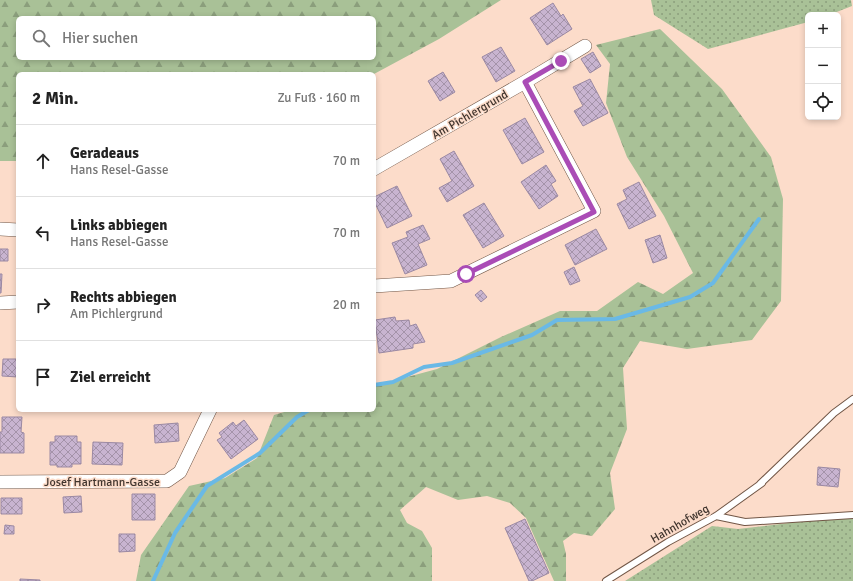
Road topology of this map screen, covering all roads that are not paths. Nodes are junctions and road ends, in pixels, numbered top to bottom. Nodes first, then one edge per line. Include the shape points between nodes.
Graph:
1 (585, 46) dead end
2 (525, 82) junction
3 (376, 168) edge
4 (0, 229) edge
5 (16, 230) edge
6 (376, 286) edge
7 (16, 302) edge
8 (0, 303) edge
9 (853, 399) edge
10 (209, 412) edge
11 (0, 482) edge
12 (762, 483) dead end
13 (853, 515) edge
14 (716, 516) junction
15 (606, 581) edge

1 - 2 street, Am Pichlergrund
2 - 3 street, Am Pichlergrund
2 - 6 street via 594,212 451,281
4 - 5 street
7 - 8 street
9 - 14 lane via 834,413 762,482
10 - 11 street, Josef Hartmann-Gasse via 180,472 167,482
12 - 14 lane, Hahnhofweg
13 - 14 lane via 746,522
14 - 15 lane, Hahnhofweg via 668,542

